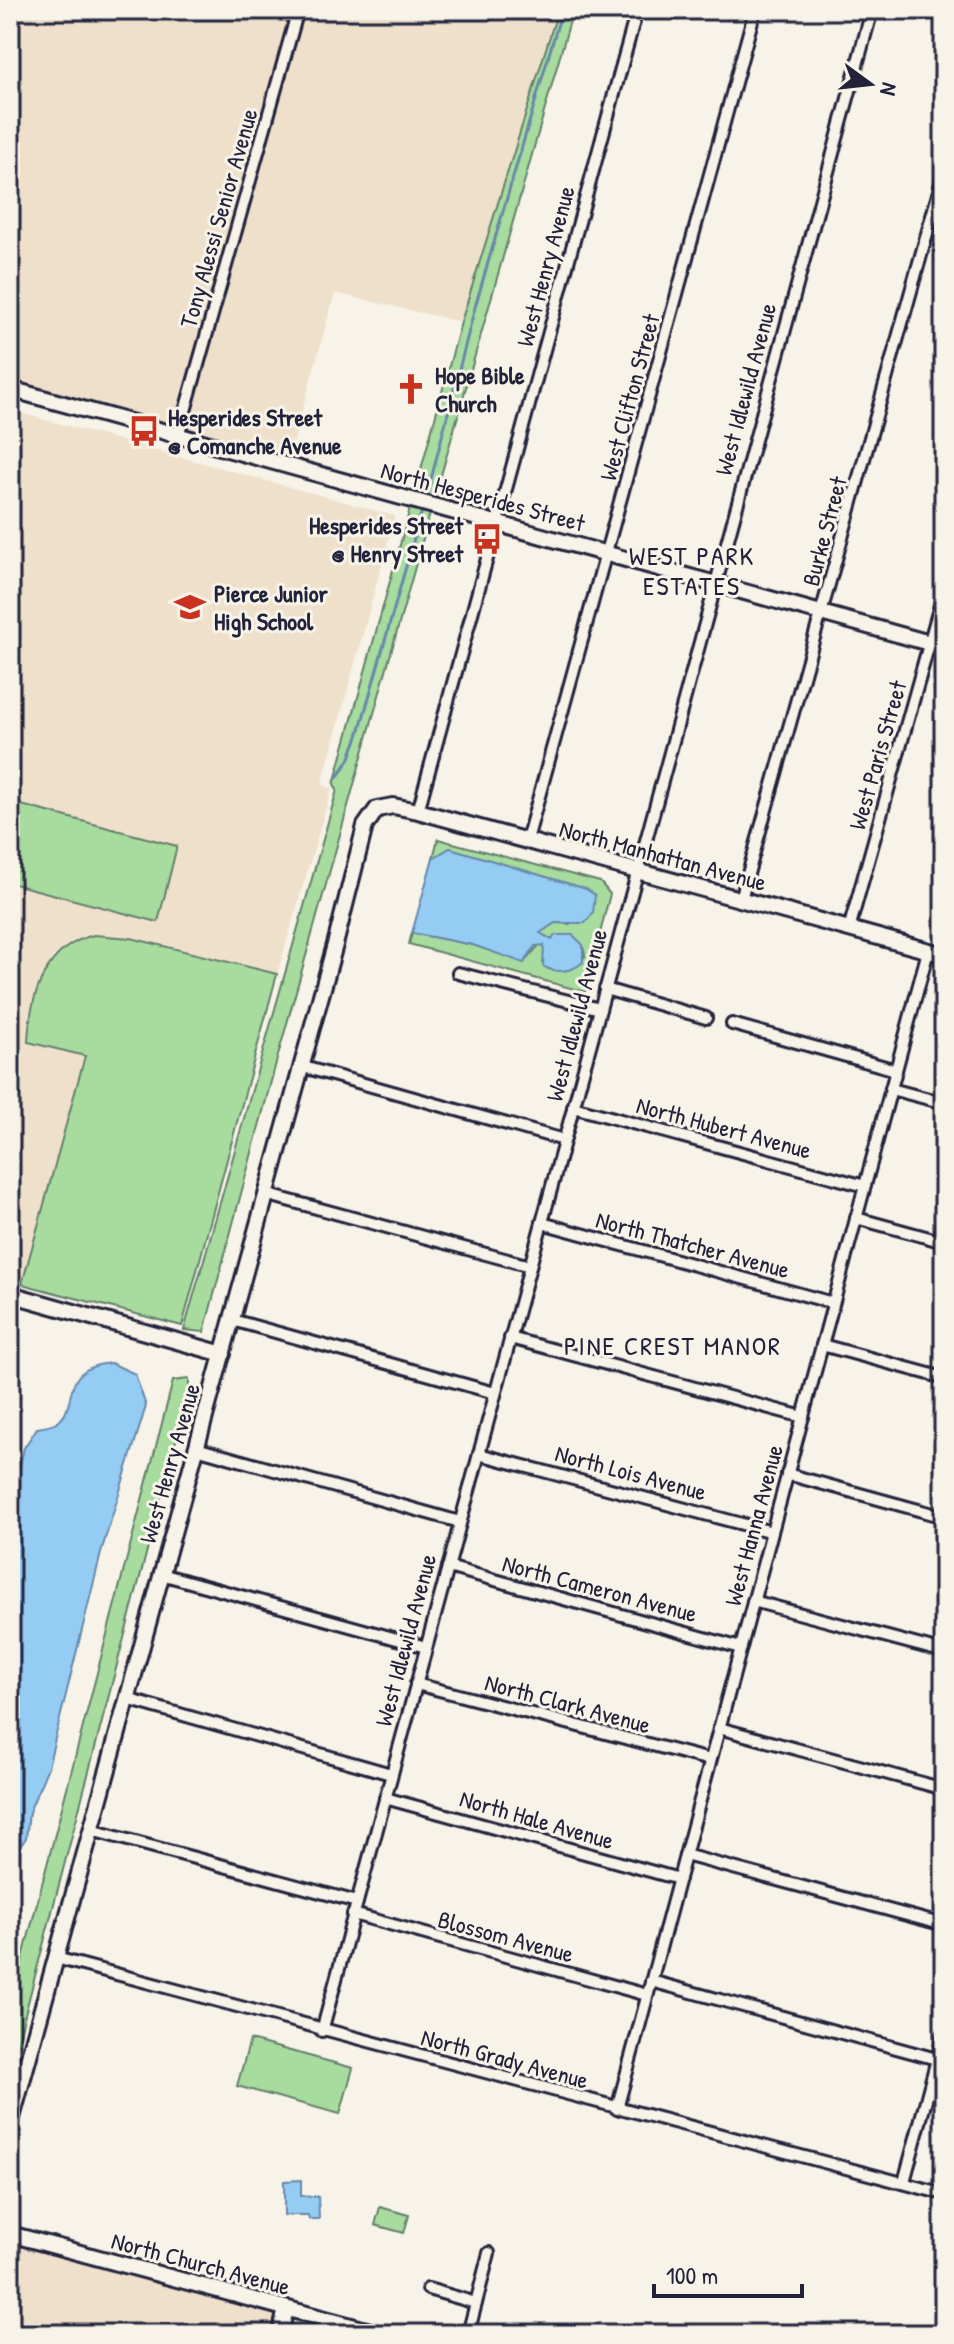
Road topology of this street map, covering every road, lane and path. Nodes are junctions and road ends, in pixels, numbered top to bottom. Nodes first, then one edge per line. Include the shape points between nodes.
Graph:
1 (298, 10) edge
2 (637, 10) edge
3 (755, 10) edge
4 (872, 10) edge
5 (944, 173) edge
6 (10, 389) edge
7 (178, 436) junction
8 (498, 523) junction
9 (608, 553) junction
10 (714, 584) junction
11 (944, 591) edge
12 (822, 613) junction
13 (937, 645) edge
14 (418, 811) junction
15 (373, 815) joint
16 (527, 840) junction
17 (638, 871) junction
18 (741, 899) junction
19 (849, 929) junction
20 (928, 951) junction
21 (944, 955) edge
22 (458, 973) dead end
23 (605, 989) junction
24 (600, 1009) junction
25 (706, 1018) dead end
26 (732, 1024) dead end
27 (300, 1066) junction
28 (896, 1070) junction
29 (891, 1089) junction
30 (944, 1103) edge
31 (573, 1107) junction
32 (564, 1140) junction
33 (865, 1186) junction
34 (265, 1194) junction
35 (856, 1218) junction
36 (542, 1223) junction
37 (944, 1242) edge
38 (530, 1266) junction
39 (10, 1294) edge
40 (833, 1303) junction
41 (232, 1320) junction
42 (510, 1338) junction
43 (822, 1345) junction
44 (223, 1354) junction
45 (944, 1378) edge
46 (495, 1393) junction
47 (803, 1417) junction
48 (196, 1448) junction
49 (479, 1454) junction
50 (787, 1474) junction
51 (944, 1517) edge
52 (460, 1522) junction
53 (772, 1532) junction
54 (448, 1567) junction
55 (161, 1574) junction
56 (753, 1601) junction
57 (426, 1647) junction
58 (741, 1648) junction
59 (944, 1652) edge
60 (416, 1684) junction
61 (127, 1699) junction
62 (719, 1728) junction
63 (710, 1760) junction
64 (391, 1774) junction
65 (944, 1789) edge
66 (385, 1798) junction
67 (91, 1830) junction
68 (685, 1855) junction
69 (679, 1879) junction
70 (357, 1902) junction
71 (353, 1914) junction
72 (944, 1925) edge
73 (56, 1958) junction
74 (651, 1981) junction
75 (647, 1995) junction
76 (322, 2031) junction
77 (944, 2033) edge
78 (940, 2060) edge
79 (617, 2109) junction
80 (10, 2125) edge
81 (904, 2182) junction
82 (944, 2194) edge
83 (10, 2234) edge
84 (489, 2253) dead end
85 (428, 2289) dead end
86 (476, 2303) junction
87 (286, 2309) junction
88 (280, 2334) edge
89 (381, 2334) edge
90 (468, 2334) edge

1 - 7 street, Tony Alessi Senior Avenue
2 - 8 street, West Henry Avenue
3 - 9 street, West Clifton Street
4 - 10 street, West Idlewild Avenue
5 - 12 street, Burke Street
6 - 7 street, North Hesperides Street
7 - 8 street, North Hesperides Street
8 - 9 street, North Hesperides Street
8 - 14 street, West Henry Avenue
9 - 10 street, North Hesperides Street
9 - 16 street, West Clifton Street
10 - 12 street, North Hesperides Street
10 - 17 street, West Idlewild Avenue
11 - 13 street, West Paris Street
12 - 13 street, North Hesperides Street
12 - 18 street, Burke Street
13 - 19 street, West Paris Street
14 - 15 street, North Manhattan Avenue via 393,806
14 - 16 street, North Manhattan Avenue
15 - 27 street, West Henry Avenue via 365,826
16 - 17 street, North Manhattan Avenue
17 - 18 street, North Manhattan Avenue
17 - 23 street, West Idlewild Avenue
18 - 19 street, North Manhattan Avenue
19 - 20 street, North Manhattan Avenue
20 - 21 street, North Manhattan Avenue
20 - 28 street, West Hanna Avenue
22 - 24 street
23 - 24 street, West Idlewild Avenue
23 - 25 street
24 - 31 street, West Idlewild Avenue
26 - 28 street
27 - 32 street
27 - 34 street, West Henry Avenue
28 - 29 street, West Hanna Avenue
29 - 30 street
29 - 33 street, West Hanna Avenue
31 - 32 street, West Idlewild Avenue
31 - 33 street, North Hubert Avenue
32 - 36 street, West Idlewild Avenue
33 - 35 street, West Hanna Avenue
34 - 38 street
34 - 41 street, West Henry Avenue
35 - 37 street
35 - 40 street, West Hanna Avenue
36 - 38 street, West Idlewild Avenue
36 - 40 street, North Thatcher Avenue
38 - 42 street, West Idlewild Avenue
39 - 44 street
40 - 43 street, West Hanna Avenue
41 - 44 street, West Henry Avenue
41 - 46 street
42 - 46 street, West Idlewild Avenue
42 - 47 street
43 - 45 street
43 - 47 street, West Hanna Avenue
44 - 48 street, West Henry Avenue
46 - 49 street, West Idlewild Avenue
47 - 50 street, West Hanna Avenue
48 - 52 street
48 - 55 street, West Henry Avenue
49 - 52 street, West Idlewild Avenue
49 - 53 street, North Lois Avenue
50 - 51 street
50 - 53 street, West Hanna Avenue
52 - 54 street, West Idlewild Avenue
53 - 56 street, West Hanna Avenue
54 - 57 street, West Idlewild Avenue
54 - 58 street, North Cameron Avenue
55 - 57 street
55 - 61 street, West Henry Avenue
56 - 58 street, West Hanna Avenue
56 - 59 street
57 - 60 street, West Idlewild Avenue
58 - 62 street, West Hanna Avenue
60 - 63 street, North Clark Avenue
60 - 64 street, West Idlewild Avenue
61 - 64 street
61 - 67 street, West Henry Avenue
62 - 63 street, West Hanna Avenue
62 - 65 street
63 - 68 street, West Hanna Avenue
64 - 66 street, West Idlewild Avenue
66 - 69 street, North Hale Avenue
66 - 70 street, West Idlewild Avenue
67 - 70 street
67 - 73 street, West Henry Avenue
68 - 69 street, West Hanna Avenue
68 - 72 street
69 - 74 street, West Hanna Avenue
70 - 71 street, West Idlewild Avenue
71 - 75 street, Blossom Avenue
71 - 76 street, West Idlewild Avenue
73 - 76 street, North Grady Avenue
73 - 80 street, West Henry Avenue
74 - 75 street, West Hanna Avenue
74 - 78 street
75 - 79 street, West Hanna Avenue
76 - 79 street, North Grady Avenue
77 - 78 street
78 - 81 street
79 - 81 street, North Grady Avenue
81 - 82 street, North Grady Avenue
83 - 87 street, North Church Avenue
84 - 86 street
85 - 86 street
86 - 90 street
87 - 88 street
87 - 89 street, North Church Avenue

